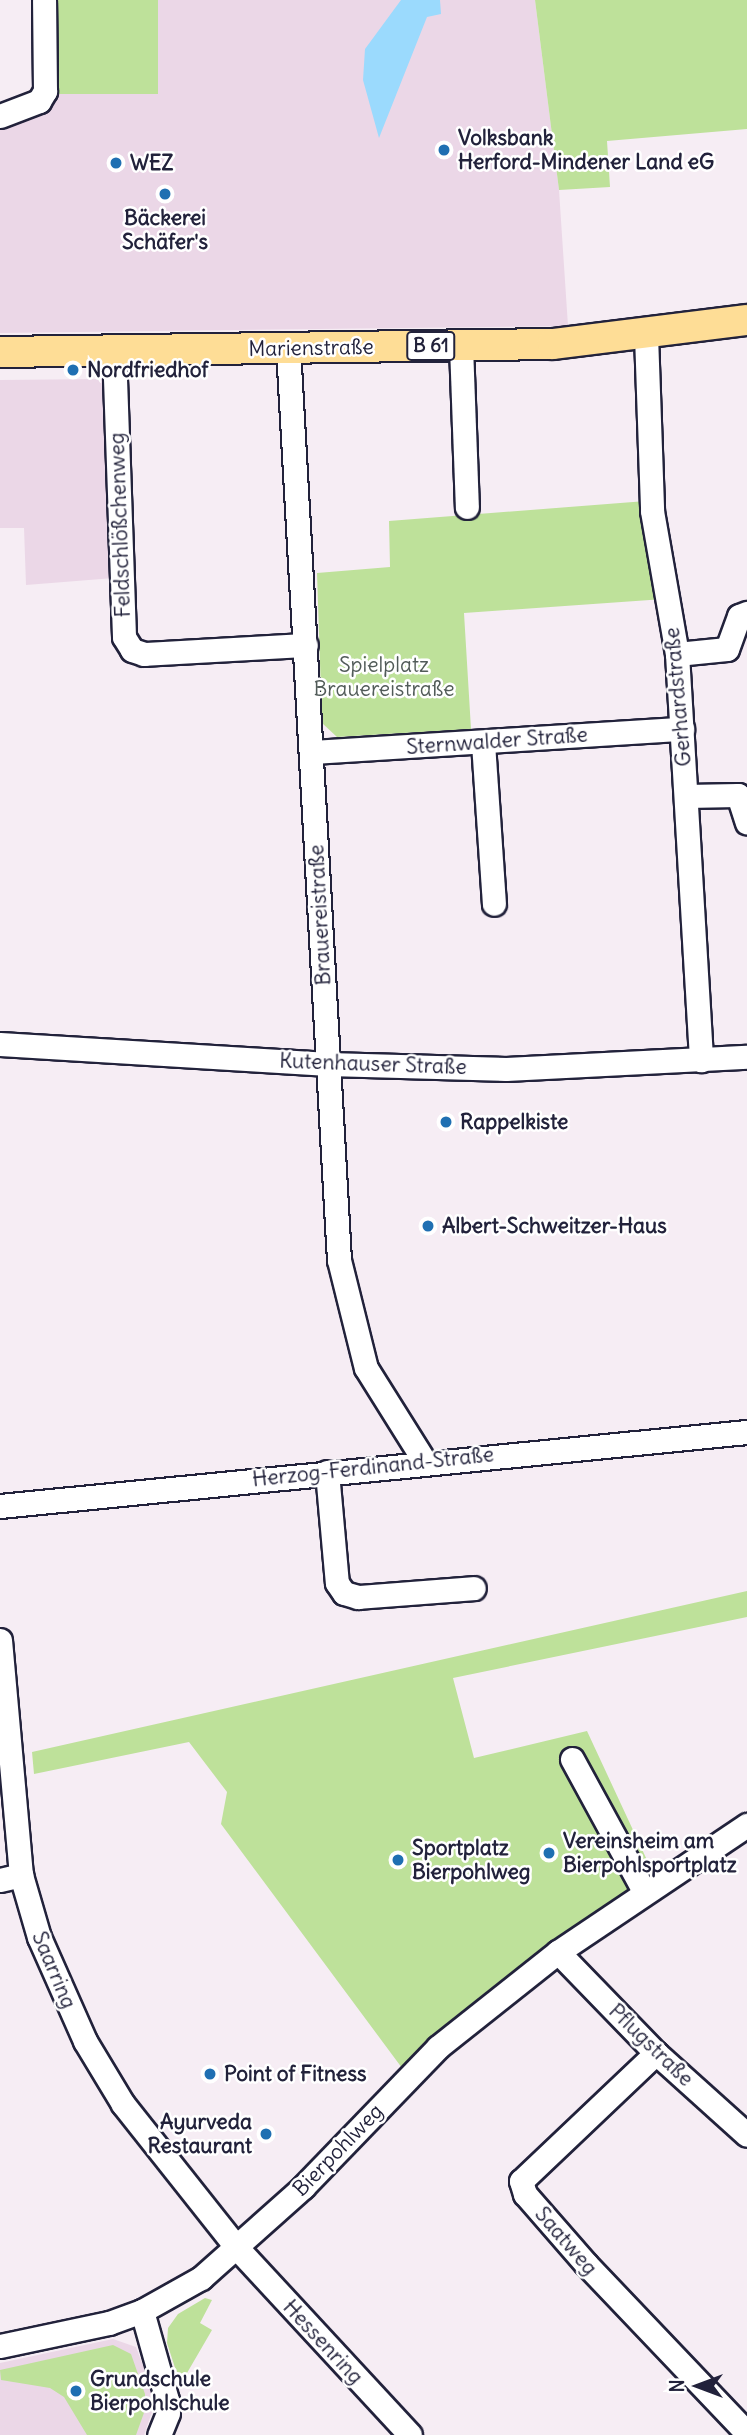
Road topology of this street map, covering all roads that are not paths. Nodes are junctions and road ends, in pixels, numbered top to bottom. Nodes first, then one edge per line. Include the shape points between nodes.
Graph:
1 (44, 0) edge
2 (0, 116) edge
3 (747, 320) edge
4 (646, 335) junction
5 (461, 346) junction
6 (288, 348) junction
7 (114, 350) junction
8 (0, 352) edge
9 (467, 507) dead end
10 (747, 613) edge
11 (306, 645) junction
12 (677, 654) junction
13 (682, 729) junction
14 (483, 743) junction
15 (312, 752) junction
16 (686, 796) junction
17 (747, 823) edge
18 (494, 904) dead end
19 (0, 1044) edge
20 (747, 1057) edge
21 (701, 1060) junction
22 (328, 1064) junction
23 (747, 1432) edge
24 (425, 1462) junction
25 (327, 1472) junction
26 (0, 1506) edge
27 (474, 1588) dead end
28 (0, 1640) edge
29 (572, 1759) dead end
30 (747, 1825) edge
31 (10, 1877) edge
32 (643, 1891) junction
33 (558, 1952) junction
34 (656, 2053) junction
35 (747, 2135) edge
36 (238, 2249) junction
37 (142, 2311) junction
38 (0, 2346) edge
39 (747, 2434) edge
40 (159, 2435) edge
41 (410, 2435) edge

1 - 2 street via 46,91 39,101
3 - 4 main road, Marienstraße / B 61
4 - 5 main road, Marienstraße / B 61
4 - 12 street, Gerhardstraße via 652,511
5 - 6 main road, Marienstraße / B 61
5 - 9 street
6 - 7 main road, Marienstraße / B 61
6 - 11 street, Brauereistraße
7 - 8 main road, Marienstraße / B 61
7 - 11 street, Feldschlößchenweg via 124,637 132,650 144,654
10 - 12 street via 740,616 727,649
11 - 15 street, Brauereistraße
12 - 13 street, Gerhardstraße
13 - 14 street, Sternwalder Straße
13 - 16 street, Gerhardstraße
14 - 15 street, Sternwalder Straße
14 - 18 street
15 - 22 street, Brauereistraße
16 - 17 street via 738,795
16 - 21 street, Gerhardstraße
19 - 22 street, Kutenhauser Straße
20 - 21 street, Kutenhauser Straße
21 - 22 street, Kutenhauser Straße via 506,1069
22 - 24 street, Brauereistraße via 338,1260 350,1318 366,1368
23 - 24 street, Herzog-Ferdinand-Straße
24 - 25 street, Herzog-Ferdinand-Straße
25 - 26 street, Herzog-Ferdinand-Straße
25 - 27 street via 337,1583 344,1593 358,1597
28 - 31 street, Saarring
29 - 32 street
30 - 32 street, Bierpohlweg
31 - 36 street, Saarring via 103,2075
32 - 33 street, Bierpohlweg
33 - 34 street, Pflugstraße
33 - 36 street, Bierpohlweg via 438,2047
34 - 35 street, Pflugstraße
34 - 39 street, Saatweg via 521,2181 525,2194 586,2264
36 - 37 street, Bierpohlweg via 201,2278
36 - 41 street, Hessenring
37 - 38 street, Bierpohlweg via 75,2333
37 - 40 street via 167,2400 168,2413

